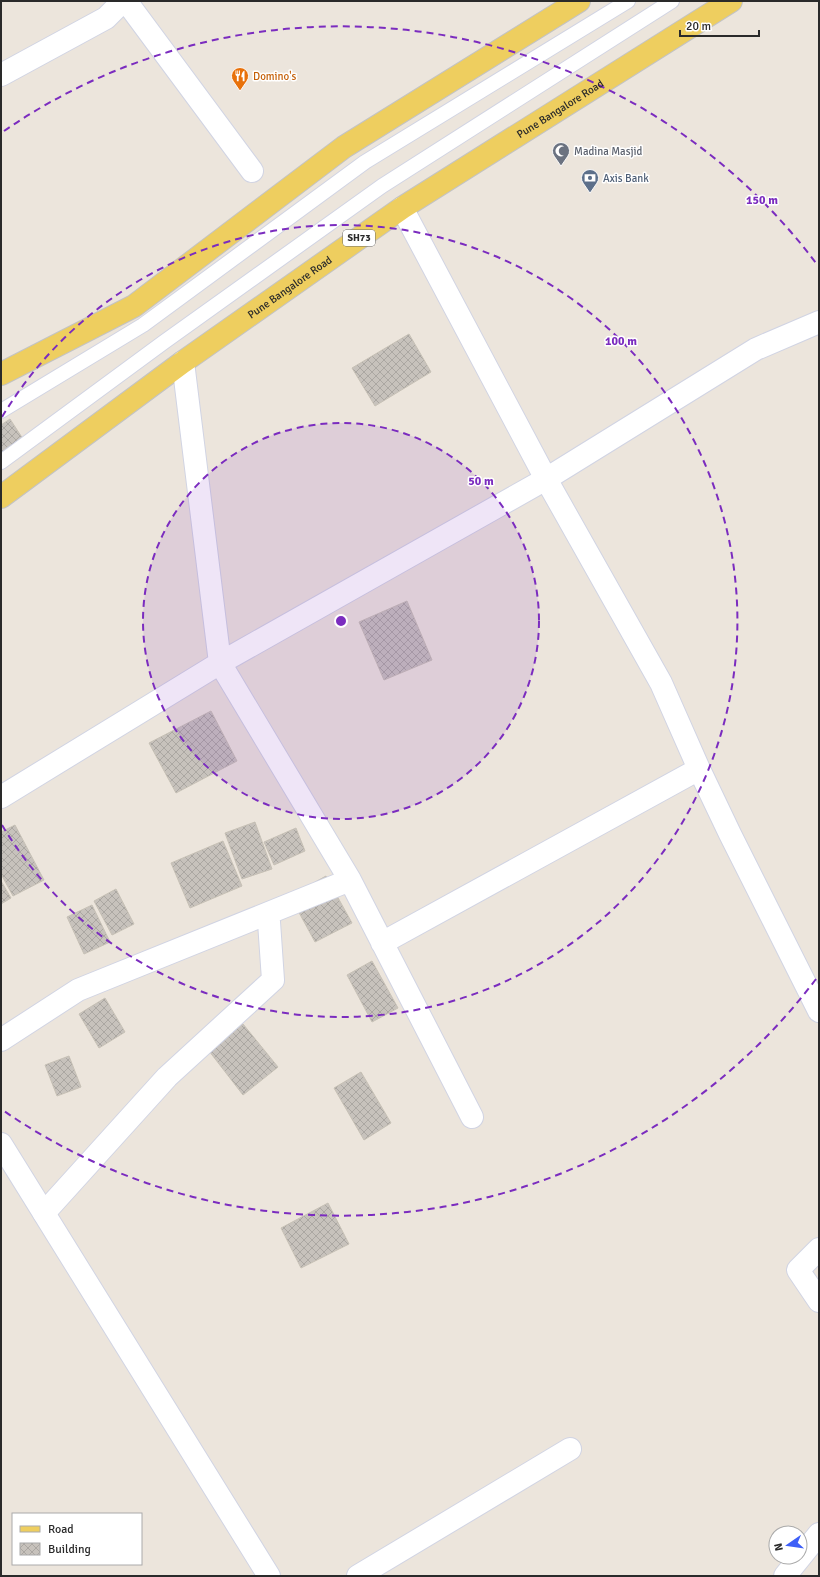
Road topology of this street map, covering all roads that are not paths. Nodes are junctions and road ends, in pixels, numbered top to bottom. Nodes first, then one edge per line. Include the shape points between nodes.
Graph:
1 (123, 1) edge
2 (126, 1) edge
3 (579, 1) edge
4 (628, 1) edge
5 (672, 1) edge
6 (730, 1) edge
7 (104, 9) edge
8 (1, 75) edge
9 (252, 171) dead end
10 (402, 208) junction
11 (819, 322) edge
12 (183, 362) junction
13 (1, 374) edge
14 (1, 411) edge
15 (1, 462) edge
16 (546, 479) junction
17 (1, 497) edge
18 (220, 664) junction
19 (699, 769) junction
20 (1, 797) edge
21 (350, 880) junction
22 (269, 922) dead end
23 (382, 943) junction
24 (819, 1011) edge
25 (1, 1040) edge
26 (472, 1117) dead end
27 (1, 1144) edge
28 (44, 1213) junction
29 (819, 1249) edge
30 (819, 1301) edge
31 (570, 1449) dead end
32 (819, 1534) edge
33 (269, 1576) edge
34 (358, 1576) edge
35 (785, 1576) edge

1 - 7 street
2 - 9 street
3 - 13 main road via 344,147 134,306
4 - 14 lane via 365,162 143,326
5 - 15 lane via 382,186
6 - 10 main road, Pune Bangalore Road / SH73
7 - 8 street
10 - 12 main road, Pune Bangalore Road / SH73
10 - 16 street
11 - 16 street via 756,349
12 - 17 main road, Pune Bangalore Road / SH73
12 - 18 street
16 - 18 street
16 - 19 street via 661,683
18 - 20 street
18 - 21 street
19 - 23 street
19 - 24 street
21 - 23 street
21 - 25 street via 78,990
22 - 28 street via 273,980 168,1077
23 - 26 street
27 - 28 street
28 - 33 street
29 - 30 street via 798,1270
31 - 34 street
32 - 35 street

